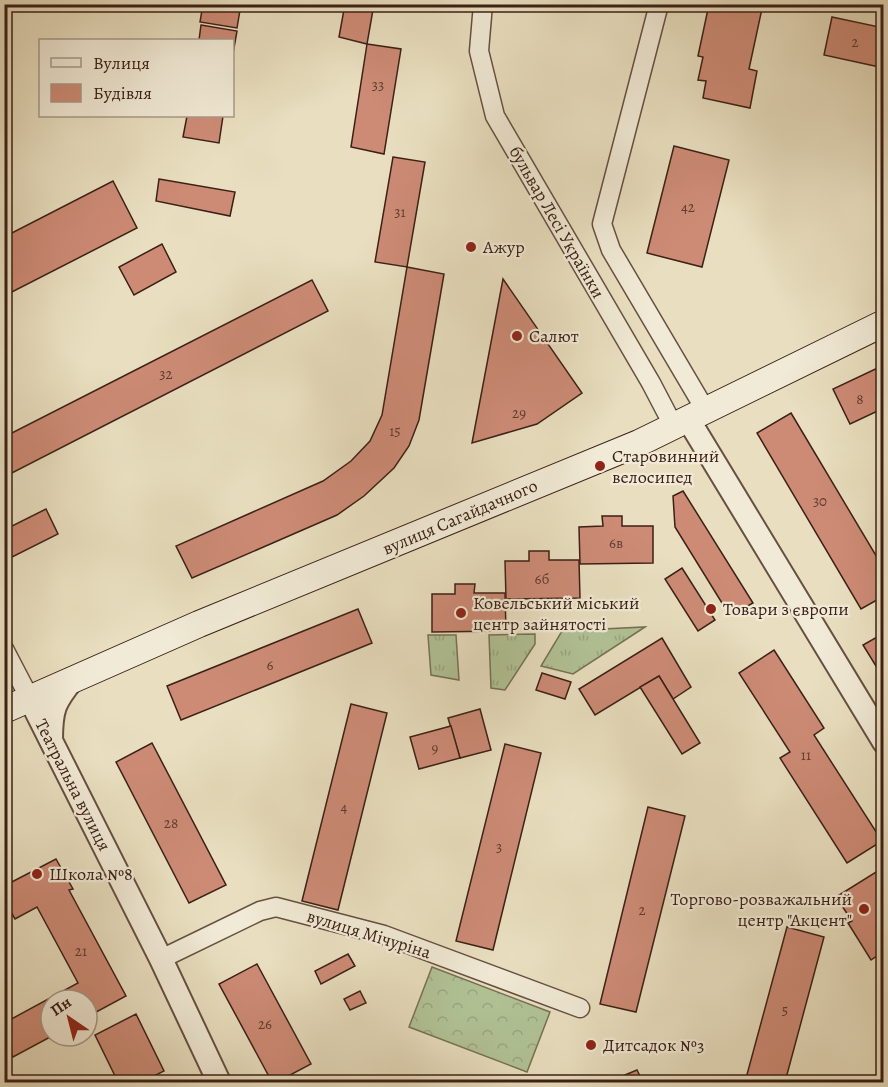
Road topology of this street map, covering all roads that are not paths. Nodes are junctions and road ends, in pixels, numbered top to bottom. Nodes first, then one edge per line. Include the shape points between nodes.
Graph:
1 (483, 4) edge
2 (659, 4) edge
3 (884, 323) edge
4 (689, 419) junction
5 (4, 649) edge
6 (73, 679) junction
7 (29, 697) junction
8 (4, 710) edge
9 (51, 740) junction
10 (884, 742) edge
11 (161, 959) junction
12 (580, 1008) dead end
13 (219, 1083) edge

1 - 4 street, бульвар Лесі Українки via 479,51 495,116 651,383
2 - 4 street, бульвар Лесі Українки via 602,224
3 - 4 main road, вулиця Сагайдачного
4 - 6 main road, вулиця Сагайдачного
4 - 10 street, бульвар Лесі Українки
5 - 7 street, Театральна вулиця
6 - 7 main road, вулиця Сагайдачного
6 - 9 street via 57,698
7 - 8 main road, вулиця Сагайдачного
7 - 9 street, Театральна вулиця
9 - 11 street, Театральна вулиця
11 - 12 street, вулиця Мічуріна via 276,907 384,935
11 - 13 street, Театральна вулиця

